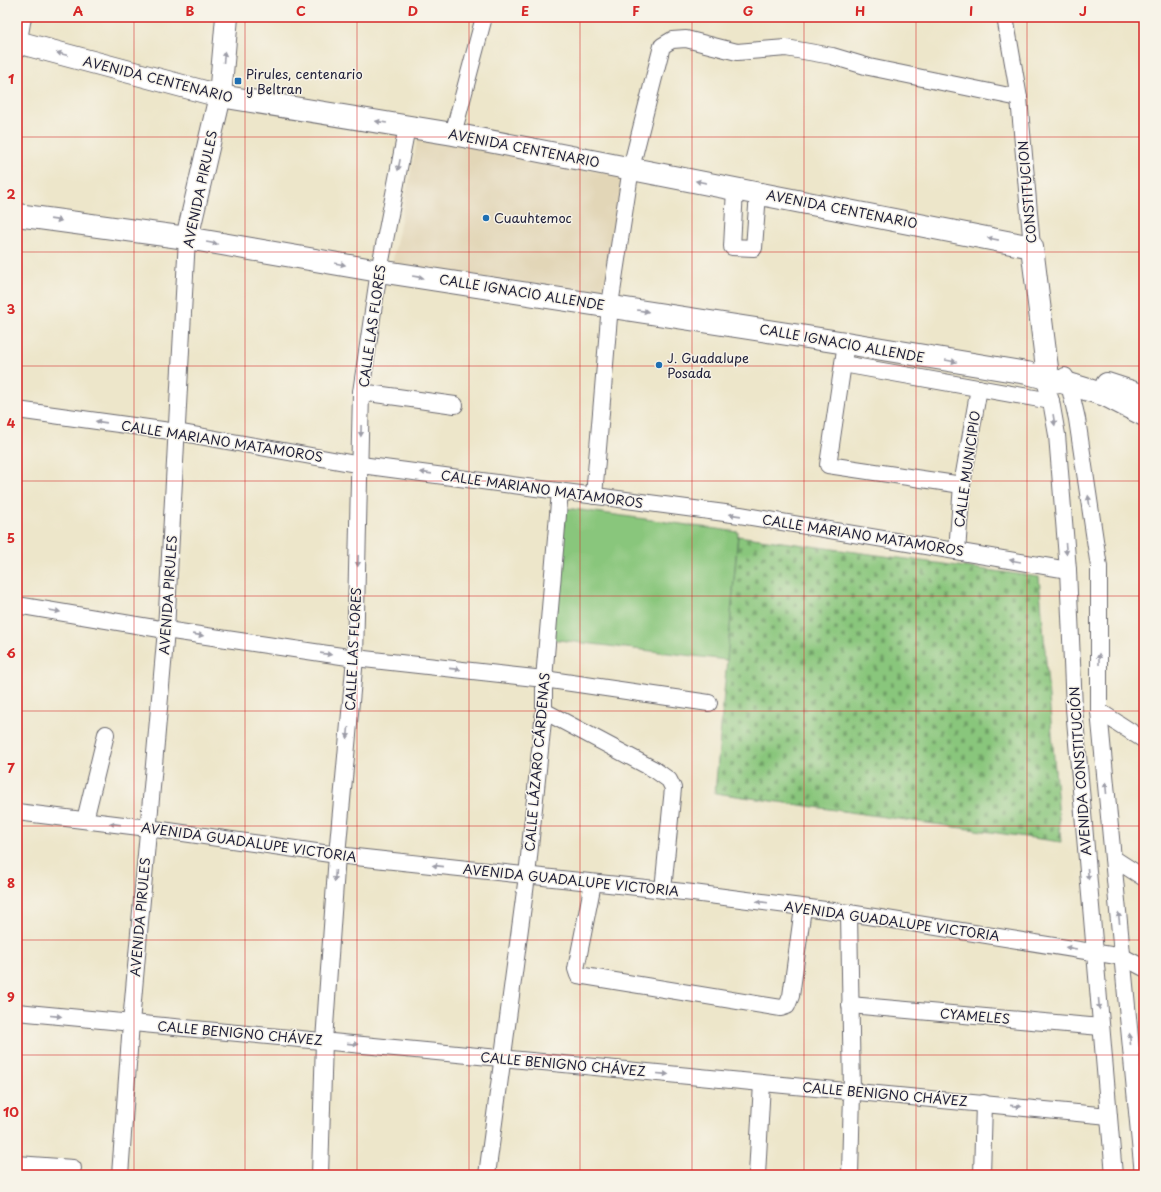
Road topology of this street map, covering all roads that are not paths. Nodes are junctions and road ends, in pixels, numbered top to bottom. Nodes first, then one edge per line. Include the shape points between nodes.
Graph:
1 (23, 17) edge
2 (227, 17) edge
3 (484, 17) edge
4 (1005, 17) edge
5 (17, 45) edge
6 (220, 96) junction
7 (1019, 98) junction
8 (407, 127) junction
9 (453, 134) junction
10 (631, 168) junction
11 (735, 188) junction
12 (758, 193) junction
13 (17, 215) edge
14 (186, 238) junction
15 (1032, 247) junction
16 (379, 271) junction
17 (610, 305) junction
18 (846, 342) junction
19 (843, 364) junction
20 (1050, 375) junction
21 (979, 388) junction
22 (361, 392) junction
23 (1144, 396) edge
24 (1051, 401) junction
25 (455, 405) dead end
26 (17, 410) edge
27 (1144, 416) edge
28 (177, 432) junction
29 (361, 465) junction
30 (962, 485) junction
31 (560, 491) junction
32 (594, 496) junction
33 (958, 551) junction
34 (1068, 570) junction
35 (17, 605) edge
36 (166, 630) junction
37 (355, 658) junction
38 (544, 679) junction
39 (709, 703) dead end
40 (544, 711) junction
41 (1100, 711) junction
42 (106, 734) dead end
43 (1144, 740) edge
44 (17, 812) edge
45 (85, 820) junction
46 (148, 828) junction
47 (337, 855) junction
48 (1113, 858) junction
49 (528, 876) junction
50 (1144, 878) edge
51 (593, 883) junction
52 (663, 890) junction
53 (803, 908) junction
54 (849, 912) junction
55 (1094, 951) junction
56 (1123, 956) junction
57 (1144, 968) edge
58 (850, 1005) junction
59 (17, 1012) edge
60 (131, 1023) junction
61 (1101, 1027) junction
62 (324, 1041) junction
63 (503, 1059) junction
64 (762, 1083) junction
65 (852, 1092) junction
66 (984, 1103) junction
67 (1109, 1116) junction
68 (17, 1164) edge
69 (73, 1168) dead end
70 (120, 1175) edge
71 (320, 1175) edge
72 (487, 1175) edge
73 (757, 1175) edge
74 (850, 1175) edge
75 (982, 1175) edge
76 (1114, 1175) edge
77 (1143, 1175) edge

1 - 5 street
6 -> 2 street, AVENIDA PIRULES
3 - 9 street
4 - 7 street, CONSTITUCION
6 -> 5 street, AVENIDA CENTENARIO
8 -> 6 street, AVENIDA CENTENARIO
6 - 14 street, AVENIDA PIRULES
7 - 10 street via 786,48 737,52 686,39 672,40 662,46
7 - 15 street, CONSTITUCION
8 - 9 street, AVENIDA CENTENARIO
8 -> 16 street, CALLE LAS FLORES
9 - 10 street, AVENIDA CENTENARIO
11 -> 10 street, AVENIDA CENTENARIO
10 - 17 street
11 - 12 street, AVENIDA CENTENARIO
11 - 12 street via 732,247 754,248
15 -> 12 street, AVENIDA CENTENARIO
13 -> 14 street, CALLE IGNACIO ALLENDE
14 -> 16 street, CALLE IGNACIO ALLENDE
14 - 28 street, AVENIDA PIRULES
15 - 20 street, CONSTITUCION
16 -> 17 street, CALLE IGNACIO ALLENDE
16 - 22 street, CALLE LAS FLORES
17 -> 18 street, CALLE IGNACIO ALLENDE
17 - 32 street
18 - 19 street
18 -> 20 street, CALLE IGNACIO ALLENDE
19 - 21 street
19 - 30 street via 828,465
20 - 23 street
20 - 24 street, AVENIDA CONSTITUCIÓN
20 - 27 street via 1105,395
41 -> 20 street, AVENIDA CONSTITUCIÓN via 1099,567 1077,419
21 - 24 street
21 - 30 street, CALLE MUNICIPIO
22 - 25 street
22 -> 29 street, CALLE LAS FLORES
24 -> 34 street, AVENIDA CONSTITUCIÓN via 1057,435
28 -> 26 street, CALLE MARIANO MATAMOROS
28 - 29 street, CALLE MARIANO MATAMOROS
28 - 36 street, AVENIDA PIRULES
31 -> 29 street, CALLE MARIANO MATAMOROS
29 -> 37 street, CALLE LAS FLORES
30 - 33 street, CALLE MUNICIPIO
31 - 32 street, CALLE MARIANO MATAMOROS
31 - 38 street, CALLE LÁZARO CÁRDENAS
33 -> 32 street, CALLE MARIANO MATAMOROS via 740,516
34 -> 33 street, CALLE MARIANO MATAMOROS
34 -> 55 street, AVENIDA CONSTITUCIÓN via 1074,708
35 -> 36 street
36 -> 37 street
36 - 46 street, AVENIDA PIRULES
37 -> 38 street
37 -> 47 street, CALLE LAS FLORES
38 - 39 street
38 - 40 street, CALLE LÁZARO CÁRDENAS
40 - 49 street, CALLE LÁZARO CÁRDENAS
40 - 52 street via 669,780 673,788
41 - 43 street
48 -> 41 street, AVENIDA CONSTITUCIÓN
42 - 45 street
44 - 45 street, AVENIDA GUADALUPE VICTORIA
46 -> 45 street, AVENIDA GUADALUPE VICTORIA
46 - 47 street, AVENIDA GUADALUPE VICTORIA
46 - 60 street, AVENIDA PIRULES
49 -> 47 street, AVENIDA GUADALUPE VICTORIA
47 -> 62 street, CALLE LAS FLORES
48 - 50 street
56 -> 48 street, AVENIDA CONSTITUCIÓN
49 - 51 street, AVENIDA GUADALUPE VICTORIA
49 - 63 street, CALLE LÁZARO CÁRDENAS
51 - 52 street, AVENIDA GUADALUPE VICTORIA
51 - 53 street via 576,969 578,975 781,1008 788,1006 791,996
53 -> 52 street, AVENIDA GUADALUPE VICTORIA
53 - 54 street, AVENIDA GUADALUPE VICTORIA
55 -> 54 street, AVENIDA GUADALUPE VICTORIA
54 - 58 street
55 - 56 street, AVENIDA GUADALUPE VICTORIA
55 -> 61 street, AVENIDA CONSTITUCIÓN
56 - 57 street, AVENIDA GUADALUPE VICTORIA
77 -> 56 street, AVENIDA CONSTITUCIÓN
58 - 61 street, CYAMELES
58 - 65 street
59 -> 60 street, CALLE BENIGNO CHÁVEZ
60 - 62 street, CALLE BENIGNO CHÁVEZ
60 - 70 street, AVENIDA PIRULES
61 - 67 street, AVENIDA CONSTITUCIÓN
62 -> 63 street, CALLE BENIGNO CHÁVEZ
62 - 71 street, CALLE LAS FLORES
63 -> 64 street, CALLE BENIGNO CHÁVEZ
63 - 72 street, CALLE LÁZARO CÁRDENAS
64 - 65 street, CALLE BENIGNO CHÁVEZ
64 - 73 street
65 - 66 street, CALLE BENIGNO CHÁVEZ
65 - 74 street
66 -> 67 street, CALLE BENIGNO CHÁVEZ
66 - 75 street
67 - 76 street, AVENIDA CONSTITUCIÓN
68 - 69 street

